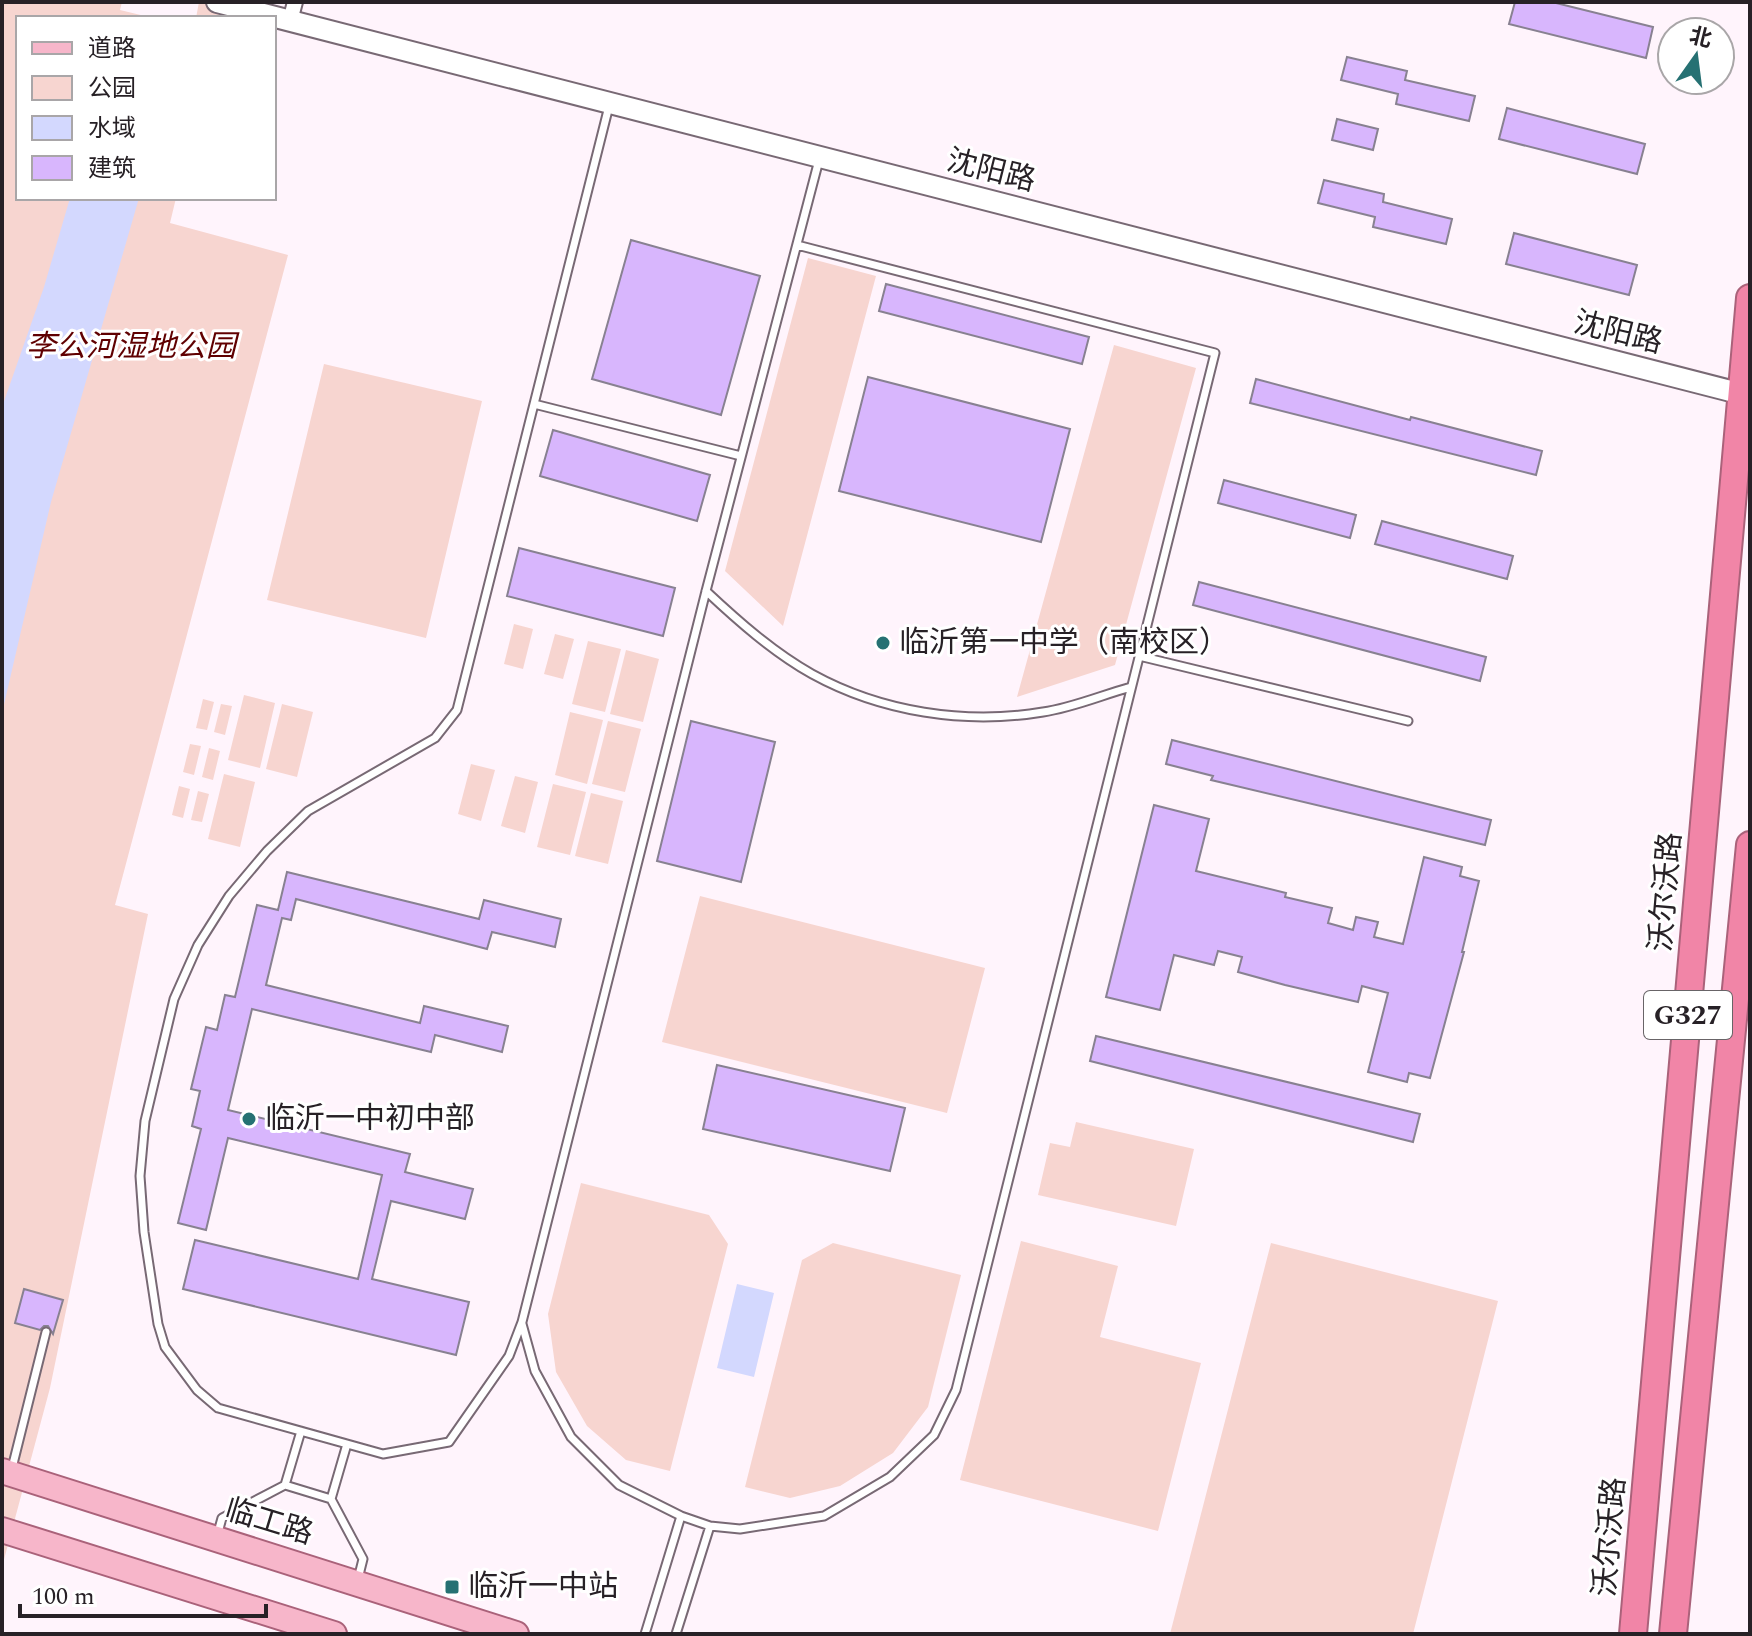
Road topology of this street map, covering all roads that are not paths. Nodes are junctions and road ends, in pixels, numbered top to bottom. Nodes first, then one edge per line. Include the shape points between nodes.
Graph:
1 (217, 2) edge
2 (293, 11) edge
3 (610, 104) junction
4 (819, 158) junction
5 (797, 245) junction
6 (1750, 298) edge
7 (1746, 396) edge
8 (534, 404) junction
9 (741, 456) junction
10 (706, 591) junction
11 (1139, 656) junction
12 (1131, 687) junction
13 (1408, 721) dead end
14 (1750, 845) edge
15 (522, 1322) junction
16 (46, 1332) dead end
17 (301, 1431) junction
18 (347, 1444) junction
19 (6, 1472) edge
20 (285, 1485) junction
21 (331, 1499) junction
22 (681, 1516) junction
23 (710, 1526) junction
24 (2, 1530) edge
25 (216, 1539) junction
26 (357, 1584) junction
27 (334, 1634) edge
28 (516, 1634) edge
29 (645, 1634) edge
30 (676, 1634) edge
31 (1633, 1634) edge
32 (1673, 1634) edge

1 - 2 street, 沈阳路
2 - 3 street, 沈阳路
3 - 4 street, 沈阳路
3 - 8 lane
4 - 5 lane
4 - 7 street, 沈阳路
5 - 9 lane
5 - 11 lane via 1215,353
6 - 7 highway, 沃尔沃路 / G327
7 - 31 highway, 沃尔沃路 / G327
8 - 9 lane
8 - 17 lane via 457,710 435,738 308,811 229,896 198,945 174,999 145,1121 140,1176 144,1232 165,1347 197,1390 218,1408
9 - 10 lane
10 - 12 lane via 741,624 811,674 877,702 957,718 1043,712
10 - 15 lane
11 - 12 lane
11 - 13 lane
12 - 23 lane via 956,1390 934,1435 890,1477 824,1516 740,1529
14 - 32 highway, G327
15 - 18 lane via 509,1356 449,1442 383,1454
15 - 22 lane via 535,1371 571,1437 619,1485
16 - 19 lane
17 - 18 lane
17 - 20 lane
18 - 21 lane
19 - 25 main road, 临工路
20 - 21 lane
20 - 25 lane via 222,1518
21 - 26 lane via 363,1559
22 - 23 lane
22 - 29 lane
23 - 30 lane
24 - 27 main road
25 - 26 main road, 临工路
26 - 28 main road, 临工路

